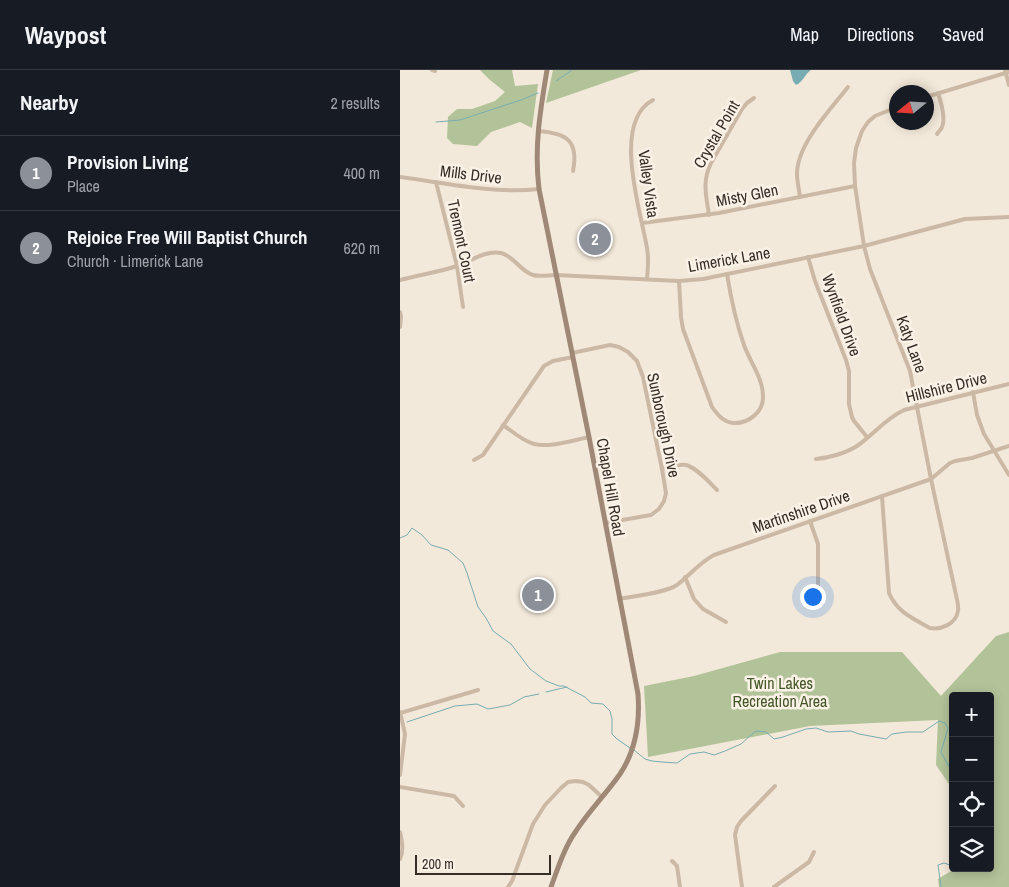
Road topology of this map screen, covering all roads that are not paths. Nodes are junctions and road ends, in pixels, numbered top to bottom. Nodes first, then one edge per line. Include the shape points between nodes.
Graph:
1 (547, 70) edge
2 (1006, 71) edge
3 (1009, 85) edge
4 (848, 87) dead end
5 (938, 93) junction
6 (934, 94) edge
7 (754, 98) dead end
8 (653, 100) dead end
9 (889, 110) edge
10 (538, 132) junction
11 (937, 134) dead end
12 (573, 171) dead end
13 (400, 177) edge
14 (436, 182) junction
15 (855, 186) junction
16 (539, 189) junction
17 (800, 197) junction
18 (709, 215) junction
19 (1009, 217) edge
20 (642, 223) junction
21 (864, 246) junction
22 (808, 257) junction
23 (457, 266) junction
24 (727, 274) junction
25 (556, 275) junction
26 (647, 279) junction
27 (400, 280) edge
28 (679, 281) junction
29 (463, 306) dead end
30 (400, 312) edge
31 (400, 327) edge
32 (572, 355) junction
33 (1009, 384) edge
34 (973, 392) junction
35 (918, 406) junction
36 (503, 425) junction
37 (589, 437) junction
38 (867, 437) junction
39 (1009, 446) edge
40 (993, 450) junction
41 (474, 460) dead end
42 (816, 460) dead end
43 (662, 468) junction
44 (1009, 475) edge
45 (931, 479) junction
46 (718, 490) dead end
47 (882, 496) junction
48 (810, 521) junction
49 (605, 523) junction
50 (685, 577) junction
51 (815, 598) dead end
52 (619, 600) junction
53 (726, 622) dead end
54 (478, 690) dead end
55 (400, 712) edge
56 (400, 775) edge
57 (775, 786) dead end
58 (400, 787) edge
59 (602, 797) junction
60 (463, 806) dead end
61 (400, 832) edge
62 (814, 852) dead end
63 (400, 859) edge
64 (672, 861) dead end
65 (508, 887) edge
66 (551, 887) edge
67 (680, 887) edge
68 (742, 887) edge
69 (774, 887) edge

1 - 10 street, Chapel Hill Road
2 - 3 street
2 - 5 street
4 - 17 street via 802,152 797,167
5 - 6 street
5 - 11 street via 943,115 942,127
7 - 18 street, Crystal Point via 742,109 707,172 705,190
8 - 20 street, Valley Vista via 642,108 634,125 631,145 632,171
9 - 15 street, Katy Lane via 875,116 862,131 854,163
10 - 12 street via 552,133 569,140 576,160
10 - 16 street, Chapel Hill Road
13 - 14 street, Mills Drive
14 - 16 street, Mills Drive via 497,190
14 - 23 street, Tremont Court
15 - 17 street, Misty Glen
15 - 21 street, Katy Lane
16 - 25 street, Chapel Hill Road
17 - 18 street, Misty Glen
18 - 20 street, Misty Glen
19 - 21 street, Limerick Lane via 965,219
20 - 26 street, Valley Vista via 648,255
21 - 22 street, Limerick Lane
21 - 35 street, Katy Lane via 910,371
22 - 24 street, Limerick Lane
22 - 38 street, Wynfield Drive via 848,366 852,416
23 - 25 street, Limerick Lane via 491,252 508,256 531,274
23 - 27 street, Limerick Lane
23 - 29 street, Tremont Court
24 - 28 street, Limerick Lane
24 - 28 street via 735,317 764,398 758,413 742,422 725,421 712,407 683,329
25 - 26 street, Limerick Lane
25 - 32 street, Chapel Hill Road
26 - 28 street, Limerick Lane
30 - 31 street
32 - 36 street, Sunborough Drive via 544,366
32 - 37 street, Chapel Hill Road
32 - 43 street, Sunborough Drive via 610,345 628,352 637,361 644,377
33 - 34 street, Hillshire Drive
34 - 35 street, Hillshire Drive
34 - 40 street via 980,425
35 - 38 street, Hillshire Drive via 892,415
35 - 45 street, Katy Lane
36 - 37 street via 535,444
36 - 41 street, Sunborough Drive via 483,455
37 - 49 street, Chapel Hill Road
38 - 42 street, Hillshire Drive via 847,451
39 - 40 street, Martinshire Drive
40 - 44 street
40 - 45 street, Martinshire Drive via 950,463
43 - 46 street via 676,465 693,468
43 - 49 street, Sunborough Drive via 666,493 658,509 651,515
45 - 47 street, Martinshire Drive
45 - 47 street, Katy Lane via 958,611 955,619 943,627 930,628 892,602 888,593
47 - 48 street, Martinshire Drive
48 - 50 street, Martinshire Drive via 714,555
48 - 51 street via 818,544
49 - 52 street, Chapel Hill Road
50 - 52 street, Martinshire Drive via 668,589
50 - 53 street via 694,599 703,609
52 - 59 street, Chapel Hill Road via 639,712 631,754
54 - 55 street
55 - 56 street via 405,734
57 - 68 street via 736,827
58 - 60 street via 454,796
59 - 65 street via 583,782 568,782 561,788 533,824
59 - 66 street, Chapel Hill Road via 564,852
61 - 63 street
62 - 69 street via 809,862
64 - 67 street via 677,866

